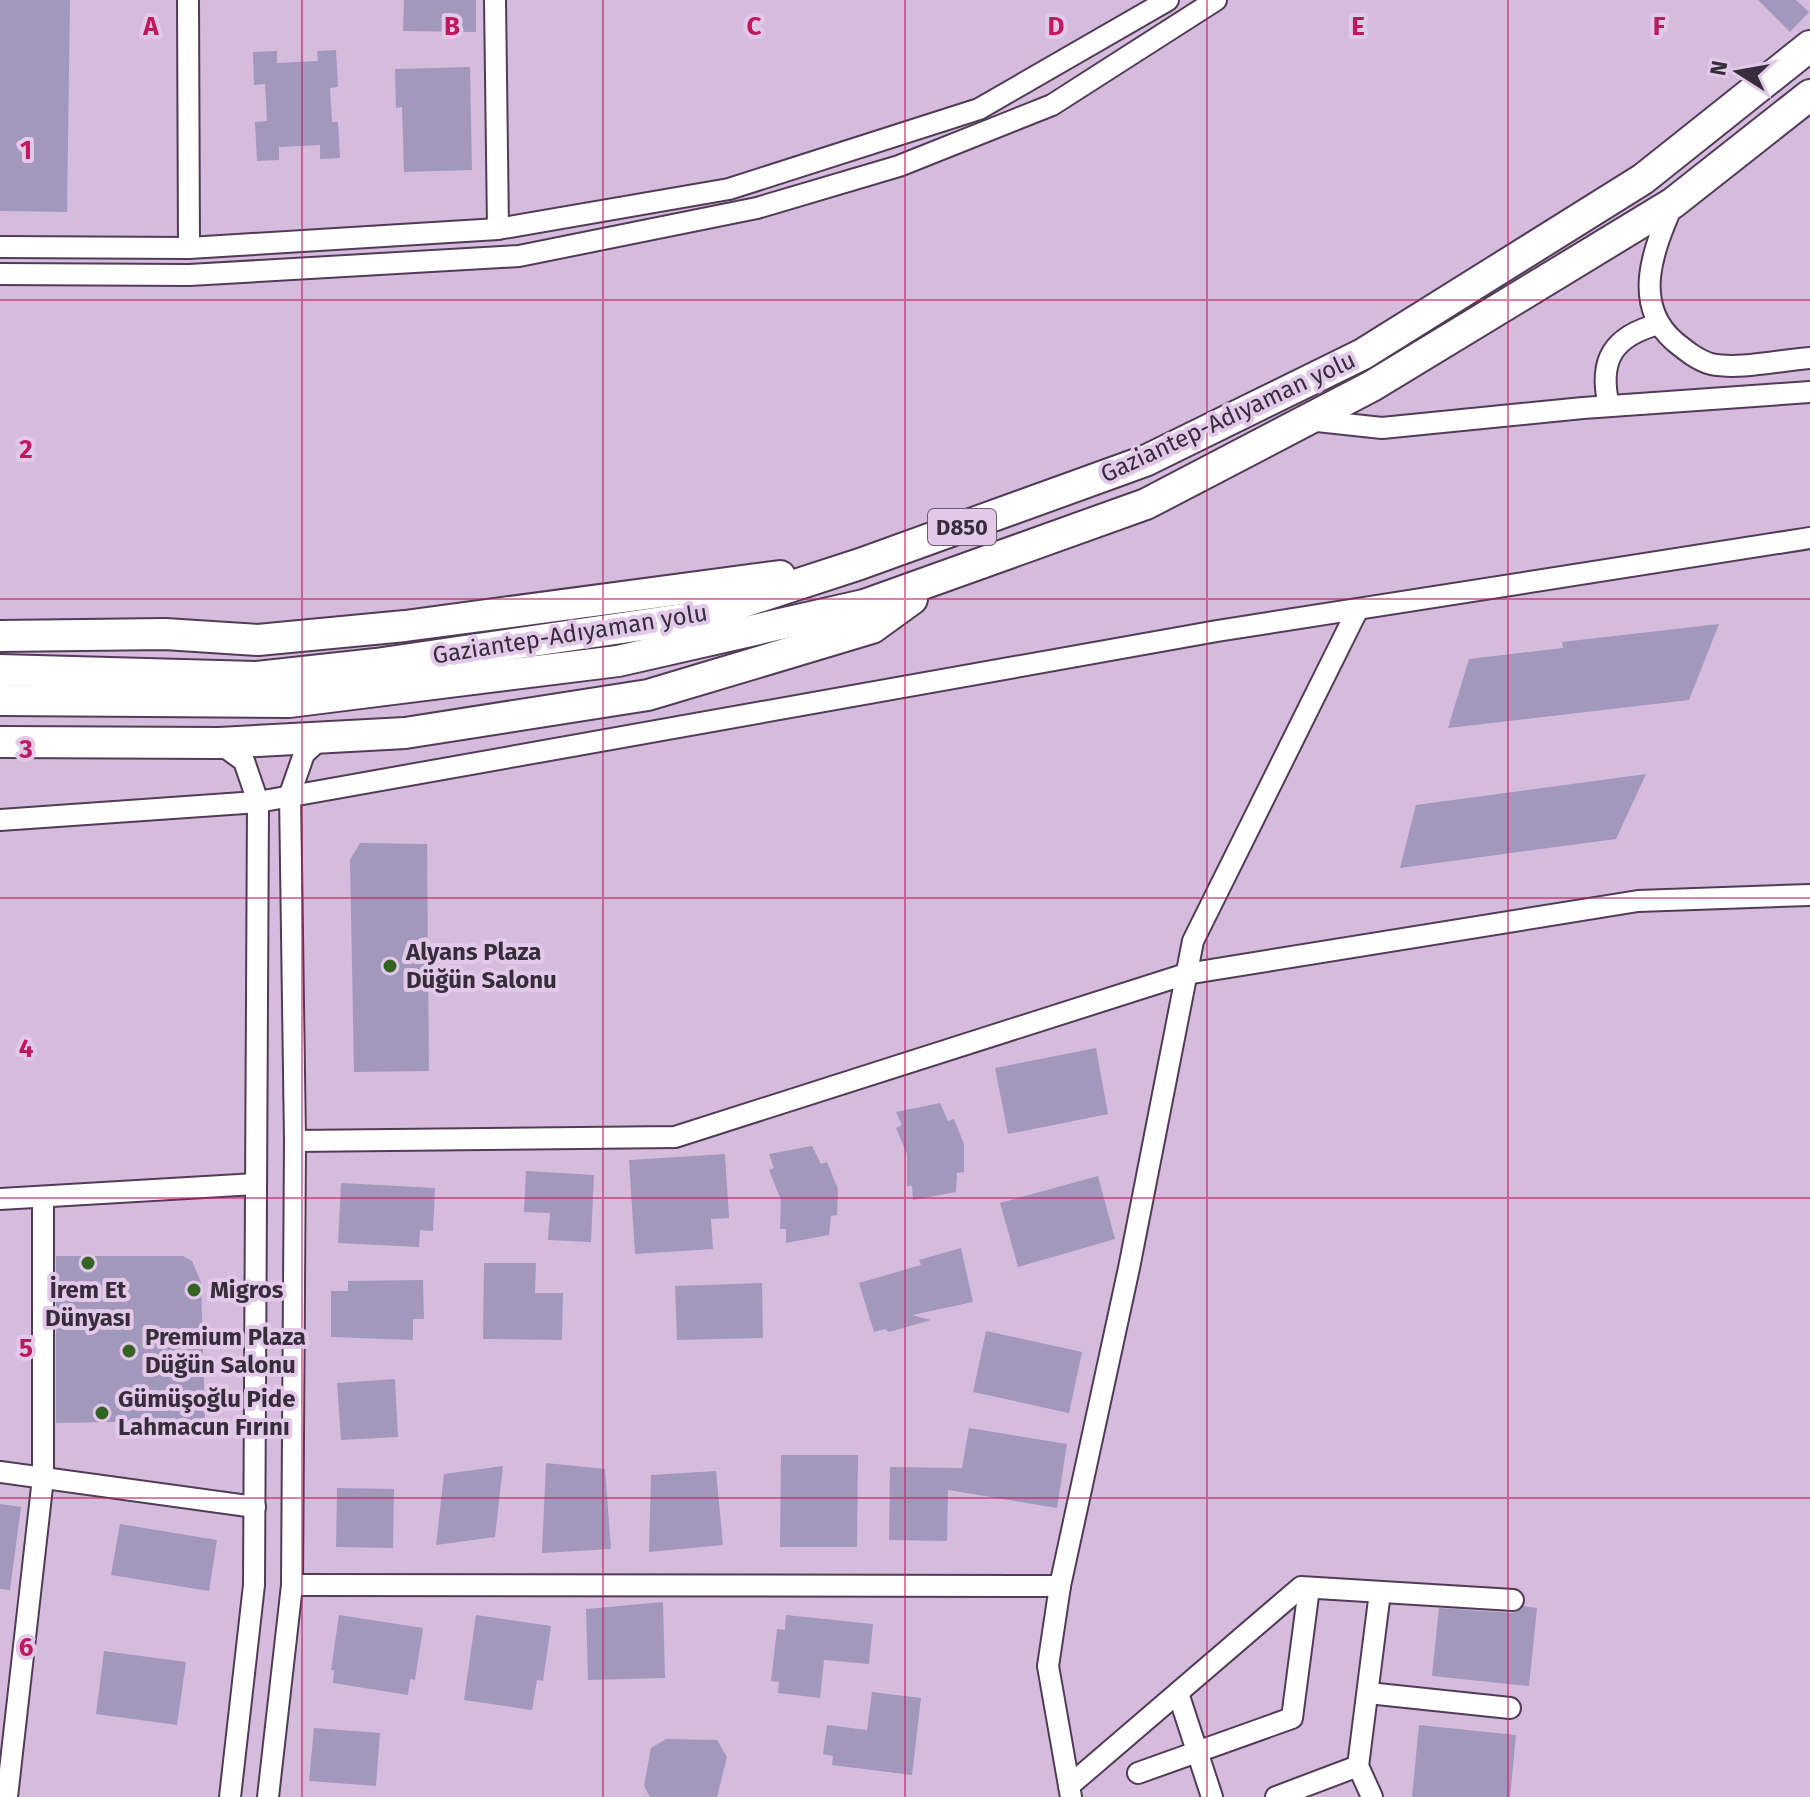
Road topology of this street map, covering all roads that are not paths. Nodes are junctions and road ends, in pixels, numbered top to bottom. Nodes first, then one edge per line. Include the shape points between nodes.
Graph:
1 (188, 0) edge
2 (495, 0) edge
3 (1168, 0) edge
4 (1216, 0) edge
5 (1810, 46) edge
6 (1810, 95) edge
7 (1673, 203) junction
8 (498, 229) junction
9 (0, 247) edge
10 (189, 248) junction
11 (0, 274) edge
12 (1659, 324) junction
13 (1810, 358) edge
14 (1810, 392) edge
15 (1609, 406) junction
16 (1308, 420) junction
17 (1810, 538) edge
18 (830, 571) junction
19 (941, 578) junction
20 (1358, 609) junction
21 (0, 636) edge
22 (0, 670) edge
23 (0, 700) edge
24 (321, 738) junction
25 (0, 742) edge
26 (219, 743) junction
27 (290, 794) junction
28 (258, 802) junction
29 (0, 820) edge
30 (1810, 895) edge
31 (1186, 974) junction
32 (295, 1141) junction
33 (256, 1184) junction
34 (43, 1197) junction
35 (0, 1199) edge
36 (0, 1472) edge
37 (43, 1478) junction
38 (255, 1507) junction
39 (292, 1585) junction
40 (1060, 1586) junction
41 (1309, 1588) junction
42 (1380, 1592) junction
43 (1513, 1600) dead end
44 (1178, 1693) junction
45 (1368, 1693) junction
46 (1510, 1708) dead end
47 (1197, 1752) junction
48 (1358, 1766) junction
49 (1138, 1773) dead end
50 (1070, 1792) edge
51 (7, 1797) edge
52 (230, 1797) edge
53 (268, 1797) edge
54 (1212, 1797) edge
55 (1276, 1797) edge
56 (1372, 1797) edge

1 - 10 street
2 - 8 street
3 - 8 street via 979,109 729,189
4 - 11 street via 1052,105 899,166 757,208 519,256 189,275
5 - 18 highway, Gaziantep-Adıyaman yolu / D850 via 1643,179 1363,354 1145,461
6 - 7 highway, Gaziantep-Adıyaman yolu / D850
7 - 12 street via 1654,247 1651,272 1649,291
7 - 16 highway, Gaziantep-Adıyaman yolu / D850
8 - 10 street
9 - 10 street
12 - 13 street via 1684,349 1710,363
12 - 15 street via 1643,328 1616,347 1605,370
14 - 15 street
15 - 16 street via 1382,428
16 - 19 highway, Gaziantep-Adıyaman yolu / D850 via 1146,504
17 - 20 street
18 - 21 highway via 258,640 165,634
18 - 22 highway, Gaziantep-Adıyaman yolu / D850 via 697,617 376,664 257,677
19 - 23 highway, Gaziantep-Adıyaman yolu / D850 via 864,605 618,661 417,688 289,702
19 - 24 highway via 872,628 648,695 405,733
20 - 27 street
20 - 31 street via 1193,941
24 - 26 highway
24 - 27 street via 304,754
25 - 26 highway
26 - 28 street via 244,761
27 - 28 street
27 - 32 street
28 - 29 street
28 - 33 street
30 - 31 street via 1638,901
31 - 32 street via 675,1137
31 - 40 street
32 - 39 street
33 - 34 street
33 - 38 street
34 - 35 street
34 - 37 street
36 - 37 street
37 - 38 street
37 - 51 street
38 - 52 street via 254,1585
39 - 40 street
39 - 53 street
40 - 50 street via 1048,1666
41 - 42 street
41 - 44 street via 1301,1587
41 - 47 street via 1292,1718
42 - 43 street
42 - 45 street
44 - 47 street
44 - 50 street
45 - 46 street
45 - 48 street
47 - 49 street
47 - 54 street
48 - 55 street
48 - 56 street

